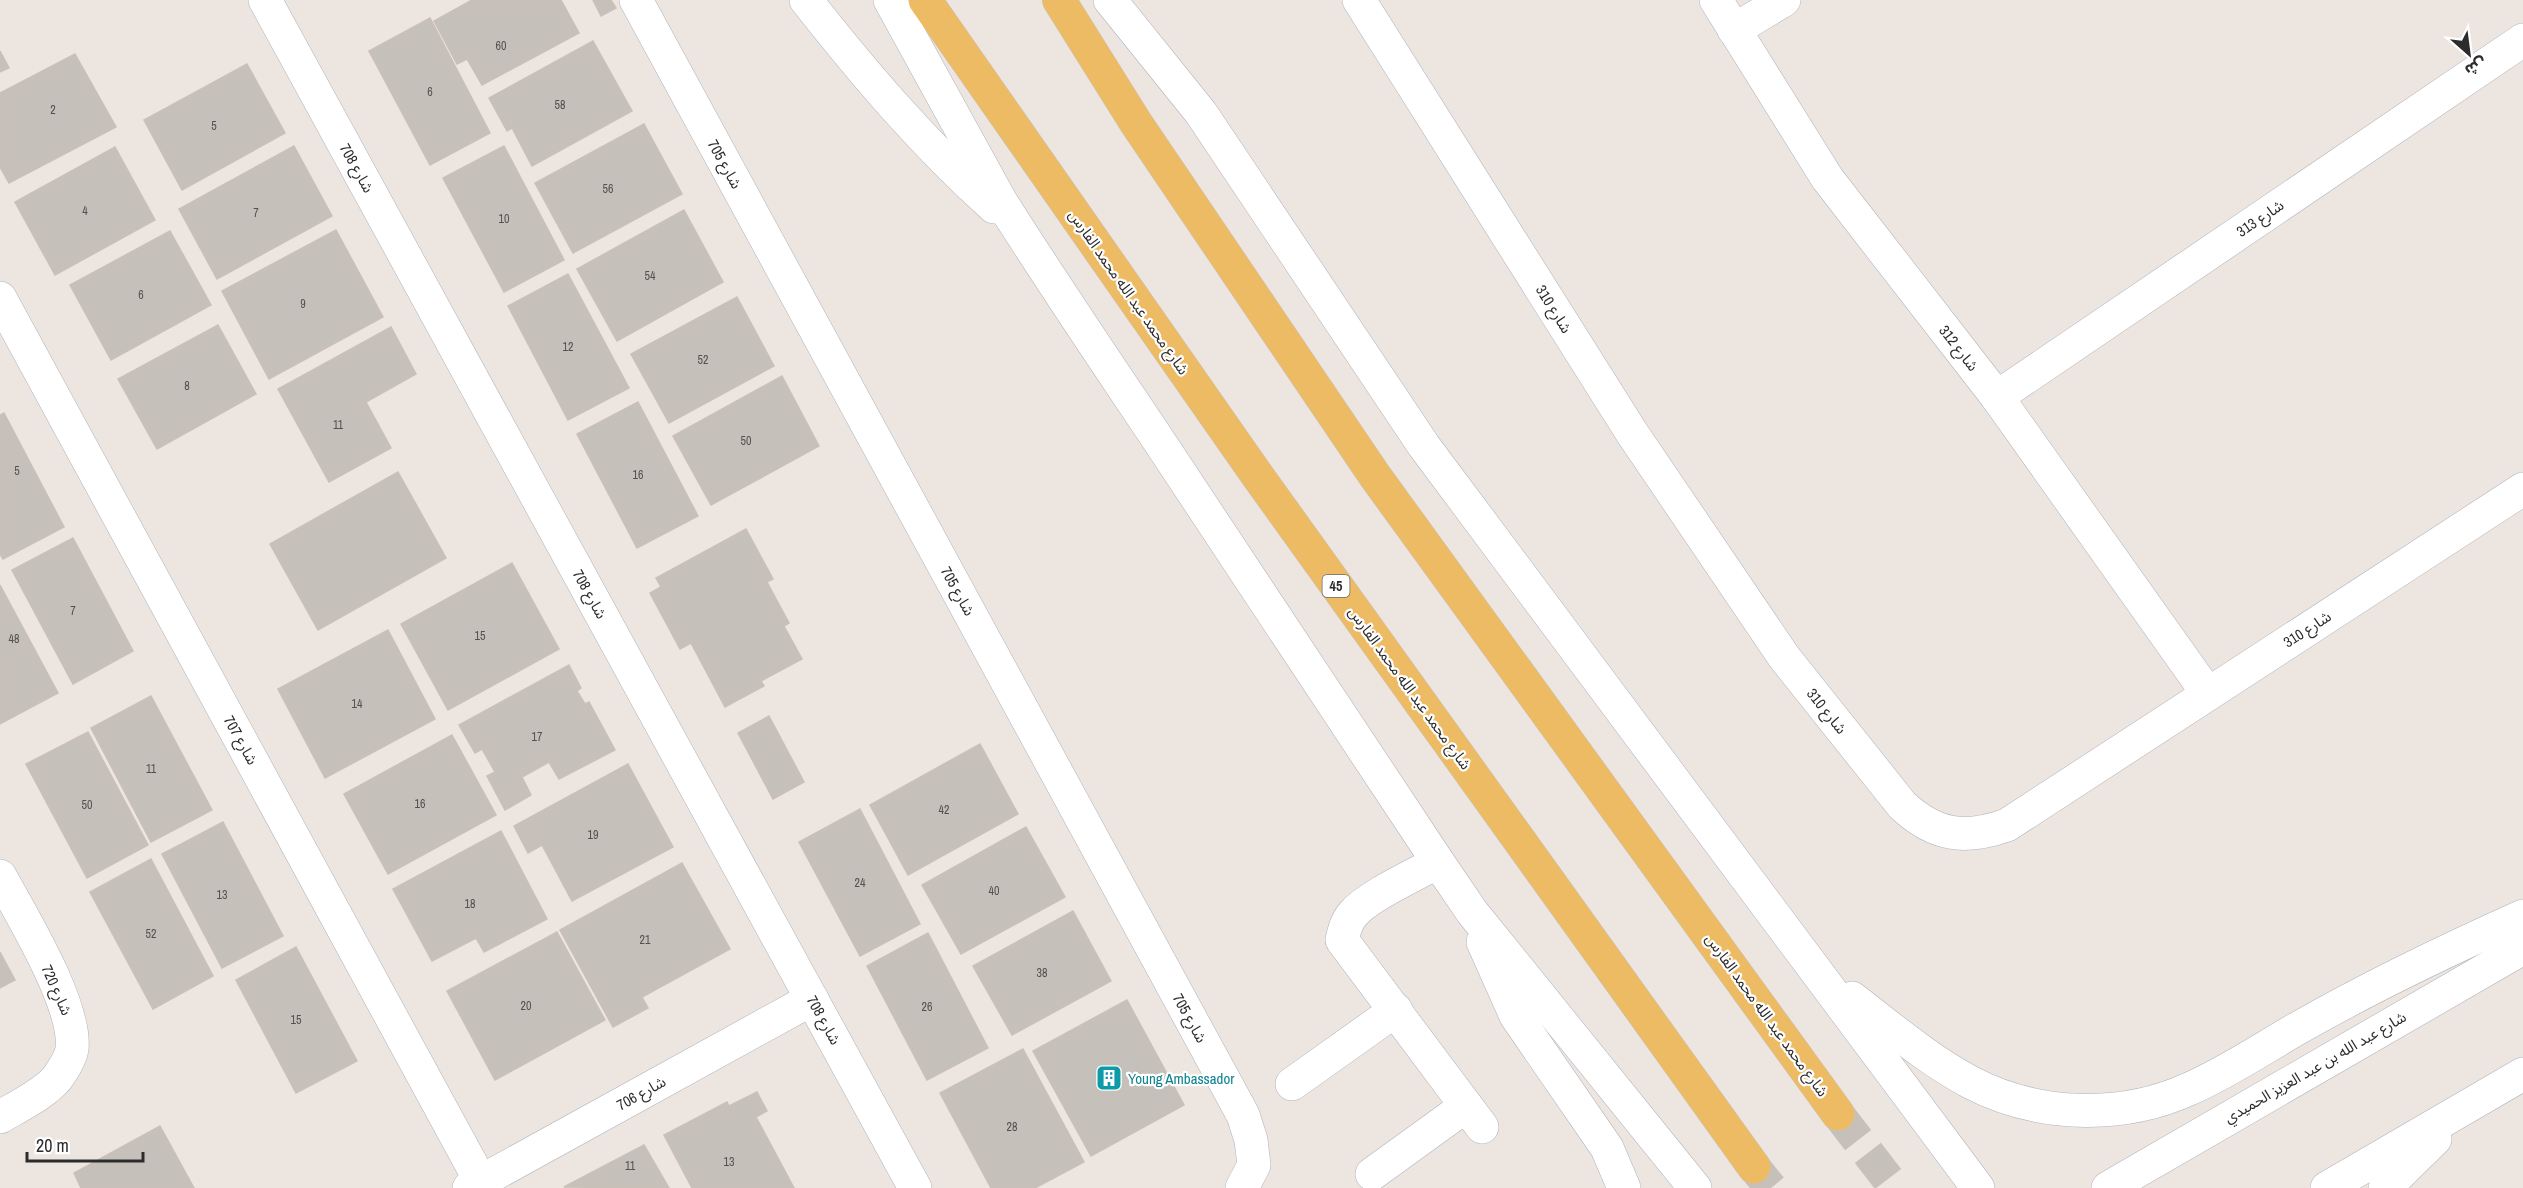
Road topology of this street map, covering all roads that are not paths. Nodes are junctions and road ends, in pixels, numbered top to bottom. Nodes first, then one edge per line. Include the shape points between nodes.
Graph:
1 (265, 0) edge
2 (636, 0) edge
3 (806, 0) edge
4 (890, 0) edge
5 (924, 0) edge
6 (1059, 0) edge
7 (1110, 0) edge
8 (1359, 0) edge
9 (1716, 0) edge
10 (1784, 0) edge
11 (1734, 30) junction
12 (2523, 40) edge
13 (1020, 232) junction
14 (0, 298) edge
15 (1997, 397) junction
16 (2523, 489) edge
17 (2208, 694) junction
18 (1438, 862) junction
19 (0, 876) edge
20 (8, 911) edge
21 (1472, 912) junction
22 (2523, 916) edge
23 (2523, 948) edge
24 (1817, 970) junction
25 (812, 999) junction
26 (1396, 1010) junction
27 (2523, 1074) edge
28 (1292, 1084) dead end
29 (2473, 1102) junction
30 (1838, 1114) tunnel mouth
31 (0, 1117) edge
32 (1754, 1167) tunnel mouth
33 (1372, 1174) dead end
34 (476, 1185) edge
35 (915, 1188) edge
36 (1242, 1188) edge
37 (1624, 1188) edge
38 (1695, 1188) edge
39 (1978, 1188) edge
40 (2108, 1188) edge
41 (2326, 1188) edge
42 (2385, 1188) edge

1 - 25 street, شارع 708
2 - 36 street, شارع 705 via 1243,1115 1254,1165
3 - 13 street via 889,104
4 - 13 street
5 - 32 main road, شارع محمد عبد الله محمد الفارس / 45 via 1257,475
6 - 30 main road, شارع محمد عبد الله محمد الفارس via 1137,123 1375,476
7 - 24 street via 1201,113 1424,446
8 - 17 street, شارع 310 via 1632,433 1784,657 1916,818 1950,833 1969,834 2007,825
9 - 11 street, شارع 312
10 - 11 street
11 - 15 street, شارع 312 via 1827,178
12 - 15 street, شارع 313
13 - 18 street
14 - 34 street, شارع 707
15 - 17 street, شارع 312
16 - 17 street, شارع 310
18 - 21 street
18 - 26 street via 1364,904 1353,914 1342,940
19 - 20 street, شارع 720
20 - 31 street, شارع 720 via 60,990 71,1021 72,1051 59,1077
21 - 37 street via 1516,1016 1606,1148
21 - 38 street
22 - 24 street via 2301,1026 2188,1090 2158,1101 2095,1110 2031,1105 1971,1083 1903,1038
23 - 40 street, شارع عبد الله بن عبد العزيز الحميدي
24 - 39 street
25 - 34 street, شارع 706
25 - 35 street, شارع 708
26 - 28 street
26 - 33 street via 1474,1117
27 - 29 street
29 - 41 street
29 - 42 street

